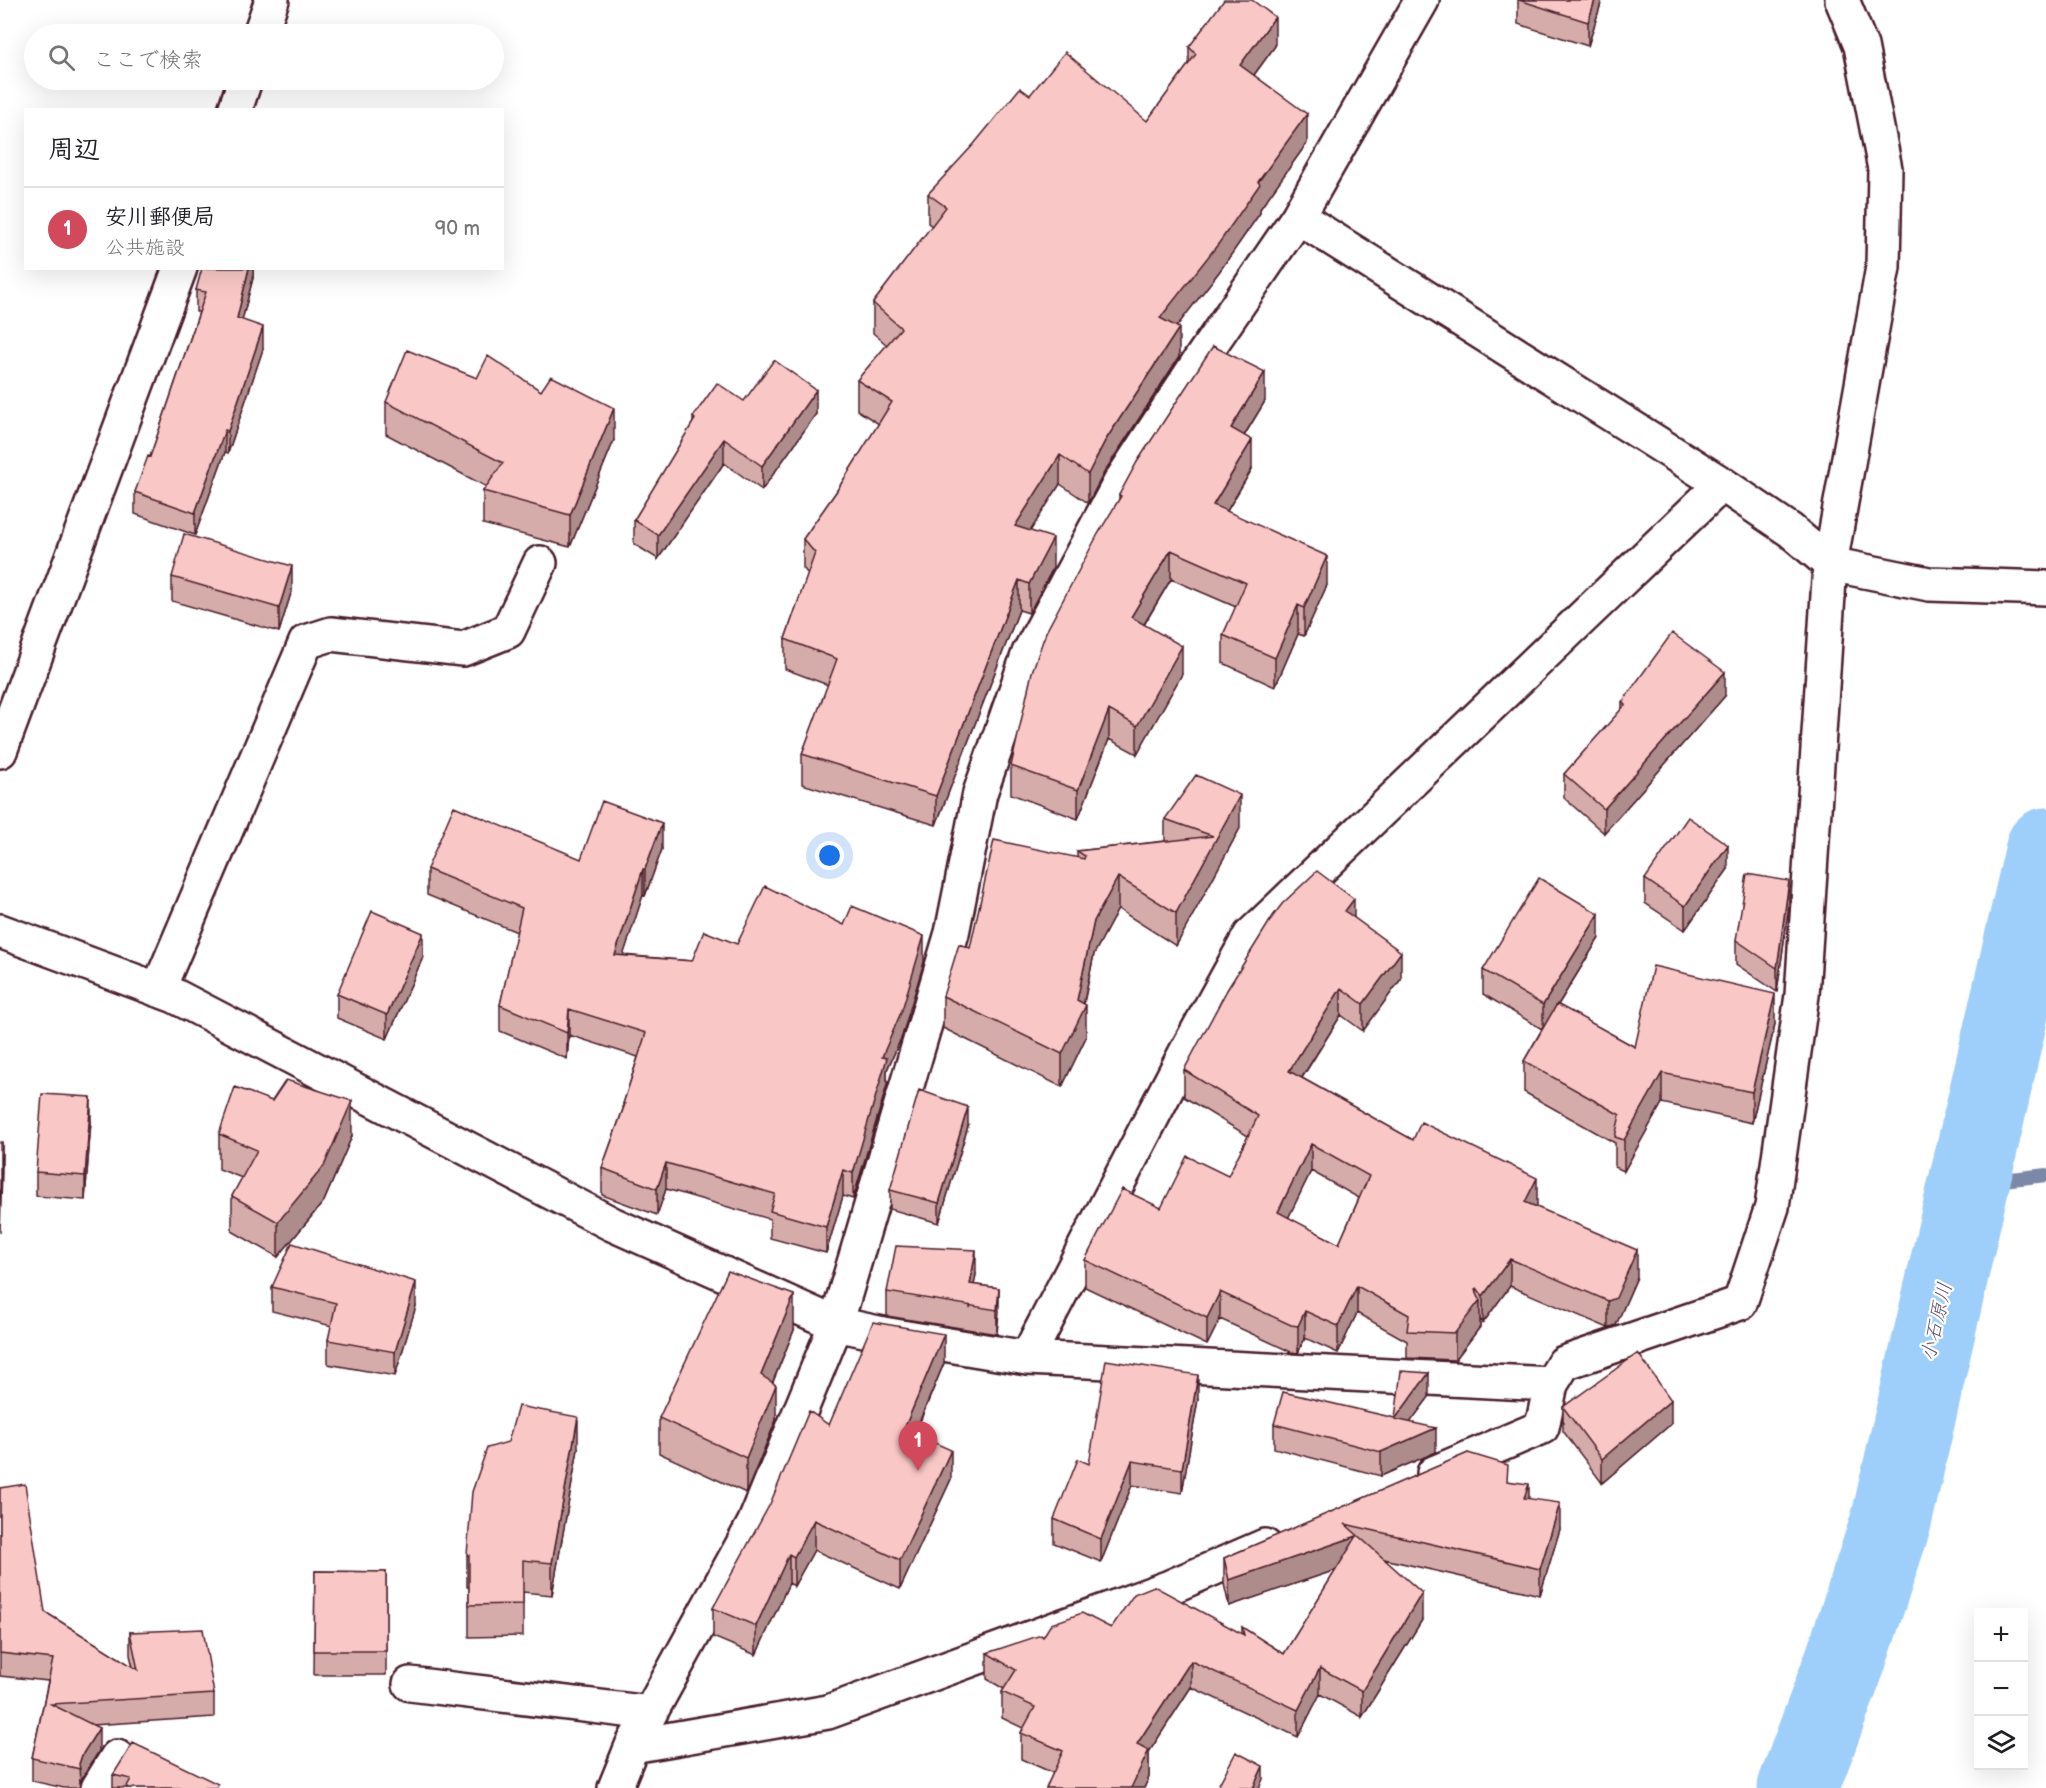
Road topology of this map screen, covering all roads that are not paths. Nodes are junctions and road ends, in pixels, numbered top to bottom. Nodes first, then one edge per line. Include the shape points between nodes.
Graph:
1 (272, 0) edge
2 (1422, 0) edge
3 (1842, 0) edge
4 (264, 24) edge
5 (242, 90) edge
6 (236, 108) edge
7 (1298, 216) junction
8 (179, 270) edge
9 (1722, 484) junction
10 (540, 563) dead end
11 (1830, 564) junction
12 (2046, 588) edge
13 (0, 751) edge
14 (0, 931) edge
15 (158, 990) junction
16 (836, 1324) junction
17 (1027, 1358) junction
18 (1551, 1384) junction
19 (1411, 1483) edge
20 (1290, 1535) edge
21 (410, 1684) dead end
22 (650, 1713) junction
23 (632, 1746) junction
24 (117, 1757) dead end
25 (98, 1788) edge
26 (615, 1788) edge

1 - 4 street
2 - 7 street
3 - 11 street via 1861,46 1885,169 1883,267
5 - 6 street
7 - 9 street
7 - 16 street via 1120,481 1029,653 980,793 952,933
8 - 13 street
9 - 11 street via 1790,530
9 - 17 street via 1250,936
10 - 15 street via 508,631 463,649 331,634 306,642
11 - 12 street via 1929,584
11 - 18 street via 1802,995 1772,1207 1740,1303 1564,1363
14 - 15 street
15 - 16 street via 186,1001 612,1224
16 - 17 street
16 - 22 street via 754,1524
17 - 18 street
18 - 19 street via 1542,1427
20 - 23 street via 1170,1587 828,1712
21 - 22 street
22 - 23 street
23 - 26 street
24 - 25 street

